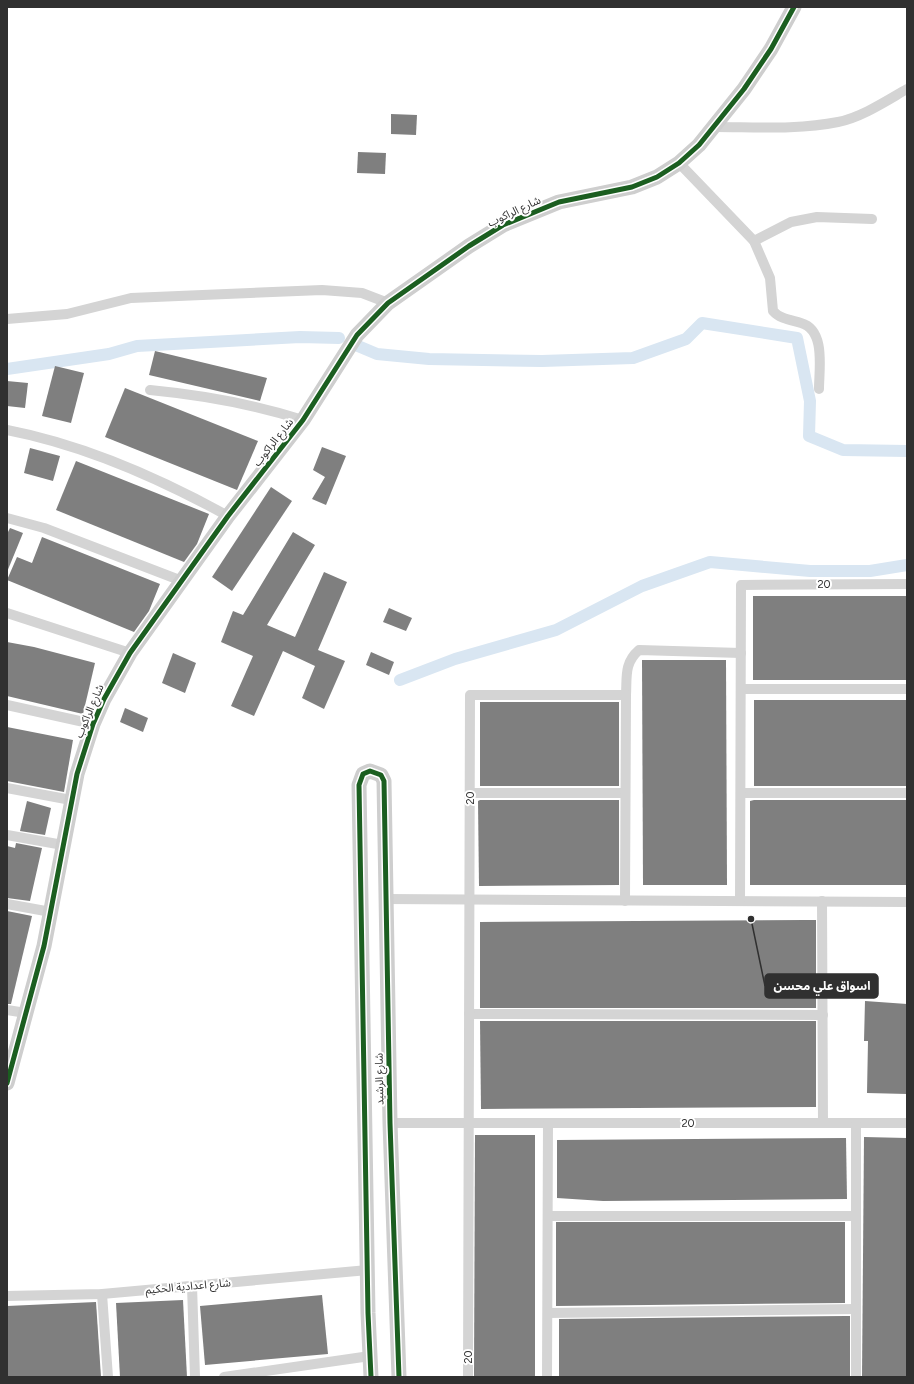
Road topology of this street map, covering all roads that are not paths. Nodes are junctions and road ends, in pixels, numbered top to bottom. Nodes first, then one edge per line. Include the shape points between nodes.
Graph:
1 (794, 7) edge
2 (907, 89) edge
3 (715, 127) junction
4 (679, 163) junction
5 (872, 219) dead end
6 (754, 241) junction
7 (388, 303) junction
8 (7, 319) edge
9 (820, 389) dead end
10 (150, 390) dead end
11 (303, 420) junction
12 (7, 430) edge
13 (228, 516) junction
14 (7, 518) edge
15 (182, 581) junction
16 (907, 584) edge
17 (7, 613) edge
18 (130, 653) junction
19 (741, 653) junction
20 (741, 689) junction
21 (907, 689) edge
22 (626, 696) junction
23 (7, 705) edge
24 (94, 724) junction
25 (7, 788) edge
26 (470, 793) junction
27 (625, 793) junction
28 (741, 793) junction
29 (907, 793) edge
30 (71, 800) junction
31 (7, 835) edge
32 (62, 845) junction
33 (386, 899) junction
34 (469, 901) junction
35 (625, 901) junction
36 (740, 901) junction
37 (822, 902) junction
38 (907, 902) edge
39 (7, 904) edge
40 (51, 912) junction
41 (7, 1010) edge
42 (26, 1013) junction
43 (469, 1014) junction
44 (823, 1015) junction
45 (7, 1083) edge
46 (468, 1122) junction
47 (365, 1123) junction
48 (390, 1123) junction
49 (548, 1123) junction
50 (823, 1123) junction
51 (856, 1123) junction
52 (907, 1123) edge
53 (548, 1216) junction
54 (856, 1216) junction
55 (368, 1270) junction
56 (192, 1286) junction
57 (102, 1294) junction
58 (7, 1296) edge
59 (856, 1308) junction
60 (548, 1313) junction
61 (370, 1356) junction
62 (282, 1373) edge
63 (108, 1377) edge
64 (196, 1377) edge
65 (224, 1377) edge
66 (371, 1377) edge
67 (399, 1377) edge
68 (468, 1377) edge
69 (548, 1377) edge
70 (856, 1377) edge

1 - 3 street, شارع الراكوب via 758,70
2 - 3 street via 867,111 838,122 781,128
3 - 4 street, شارع الراكوب
4 - 6 street
4 - 7 street, شارع الراكوب via 656,177 632,187 559,202 503,225
5 - 6 street via 817,218 791,222
6 - 9 street via 770,278 773,311 783,318 807,324 814,331 819,346
7 - 8 street via 362,293 314,290 131,298 67,314
7 - 11 street, شارع الراكوب via 357,335
10 - 11 street via 191,394 263,407
11 - 13 street, شارع الراكوب
12 - 13 street via 34,435 126,467 198,499
13 - 15 street, شارع الراكوب
14 - 15 street via 44,528
15 - 18 street, شارع الراكوب
16 - 19 street, 20 via 741,584
17 - 18 street
18 - 24 street, شارع الراكوب via 116,676
19 - 20 street
19 - 22 street via 639,650 631,657 627,668
20 - 21 street
20 - 28 street
22 - 26 street, 20 via 470,695
22 - 27 street
23 - 24 street
24 - 30 street, شارع الراكوب via 84,749
25 - 30 street
26 - 27 street
26 - 34 street, 20
27 - 35 street
28 - 29 street
28 - 36 street
30 - 32 street, شارع الراكوب
31 - 32 street
32 - 40 street, شارع الراكوب
33 - 34 street
33 - 47 street, شارع الرشيد via 384,781 381,775 370,771 363,774 359,785
33 - 48 street, شارع الرشيد
34 - 35 street
34 - 43 street, 20
35 - 36 street
36 - 37 street
37 - 38 street
37 - 44 street
39 - 40 street
40 - 42 street, شارع الراكوب
41 - 42 street
42 - 45 street, شارع الراكوب
43 - 44 street
43 - 46 street, 20
44 - 50 street
46 - 48 street
46 - 49 street, 20
46 - 68 street, 20
47 - 48 street
47 - 55 street, شارع الرشيد
48 - 67 street, شارع الرشيد
49 - 50 street, 20
49 - 53 street
50 - 51 street, 20
51 - 52 street, 20
51 - 54 street
53 - 54 street
53 - 60 street
54 - 59 street
55 - 56 street, شارع اعدادية الحكيم
55 - 61 street, شارع الرشيد
56 - 57 street, شارع اعدادية الحكيم
56 - 64 street
57 - 58 street, شارع اعدادية الحكيم
57 - 63 street
59 - 60 street
59 - 70 street
60 - 69 street
61 - 62 street
61 - 66 street, شارع الرشيد
62 - 65 street

